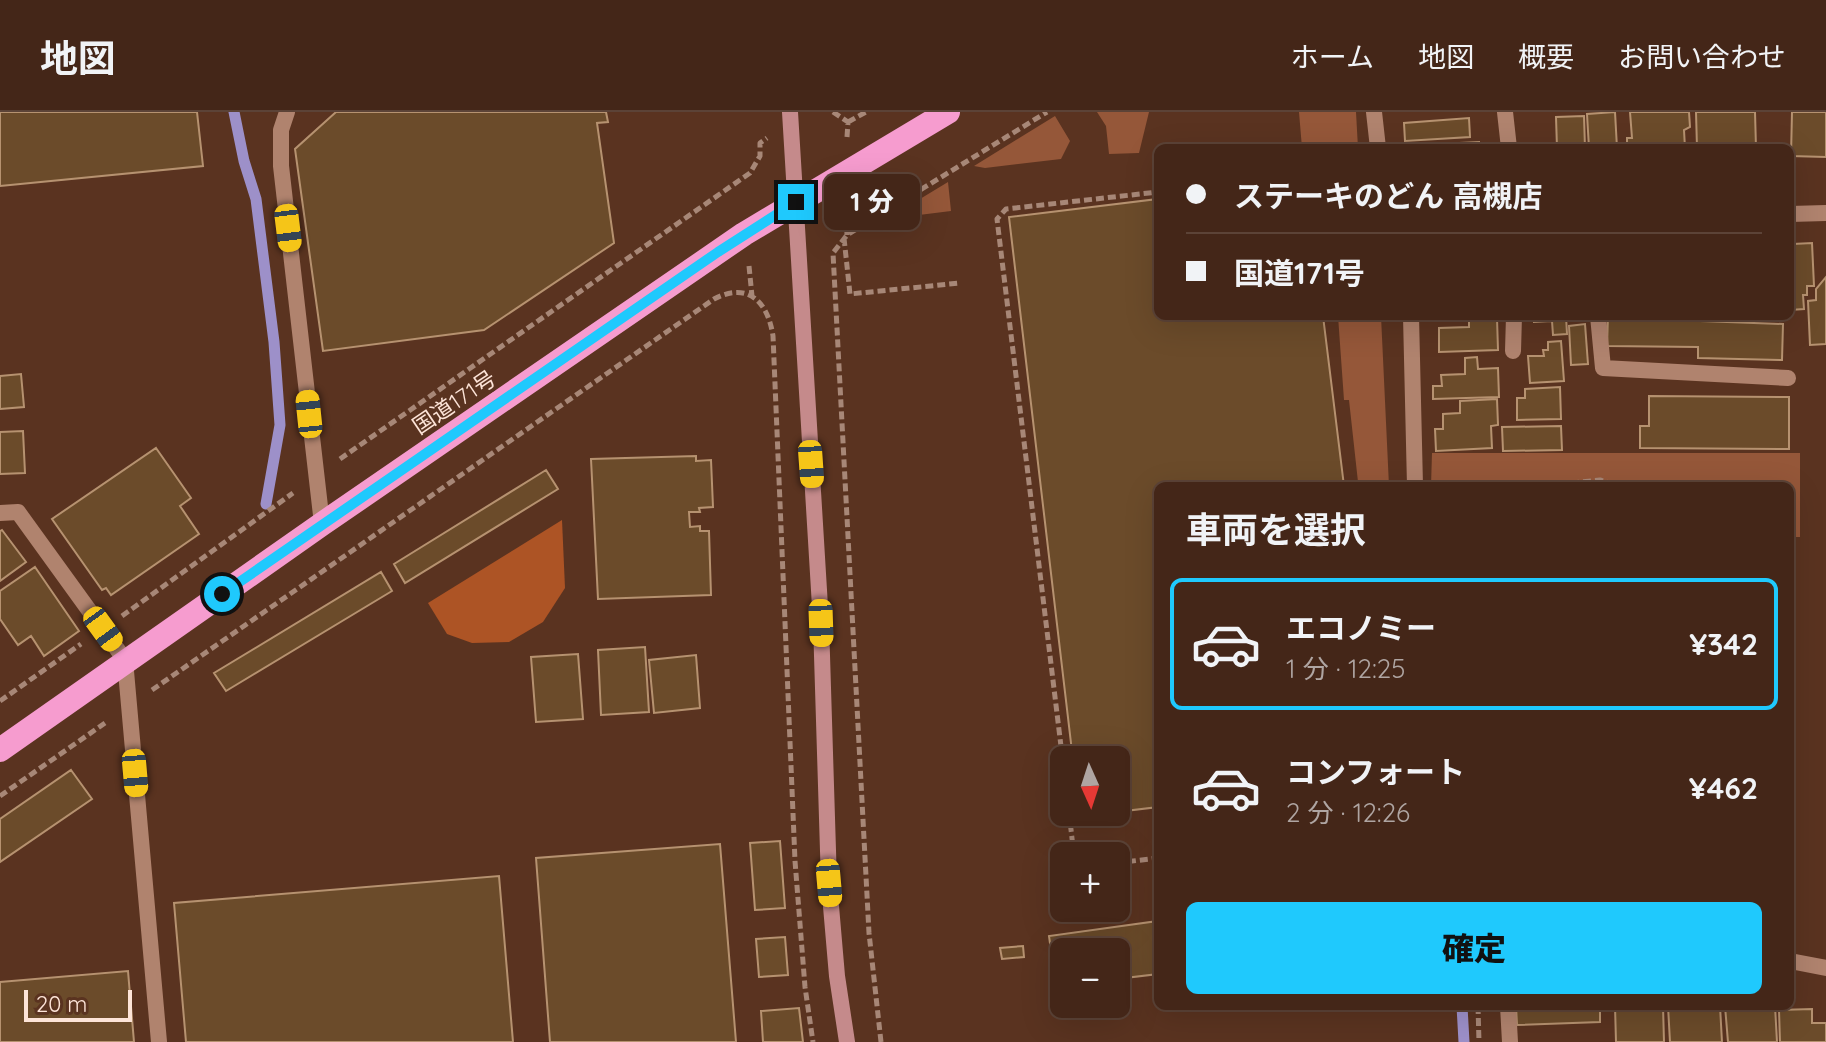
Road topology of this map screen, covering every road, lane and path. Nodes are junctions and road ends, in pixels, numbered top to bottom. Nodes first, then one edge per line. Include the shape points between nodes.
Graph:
1 (287, 112) edge
2 (790, 112) edge
3 (833, 112) edge
4 (866, 112) edge
5 (948, 112) edge
6 (1047, 112) edge
7 (1374, 112) edge
8 (1505, 112) edge
9 (760, 143) dead end
10 (1378, 144) edge
11 (1509, 144) edge
12 (1154, 192) edge
13 (796, 202) junction
14 (1826, 213) edge
15 (1794, 214) edge
16 (844, 237) junction
17 (960, 283) dead end
18 (1411, 320) edge
19 (1514, 320) edge
20 (1598, 320) edge
21 (1513, 351) dead end
22 (1788, 378) dead end
23 (317, 476) junction
24 (1415, 482) edge
25 (1582, 482) edge
26 (1606, 482) edge
27 (0, 513) edge
28 (322, 524) junction
29 (126, 613) dead end
30 (85, 641) dead end
31 (125, 660) junction
32 (0, 701) edge
33 (130, 706) junction
34 (1061, 746) edge
35 (0, 750) edge
36 (0, 796) edge
37 (1154, 858) edge
38 (1130, 861) edge
39 (1794, 962) edge
40 (1826, 968) edge
41 (1478, 1010) edge
42 (1508, 1010) edge
43 (159, 1042) edge
44 (813, 1042) edge
45 (847, 1042) edge
46 (881, 1042) edge
47 (1479, 1042) edge
48 (1510, 1042) edge

1 - 23 street via 281,166
2 - 13 street
3 - 4 path via 848,122
5 - 13 highway, 国道171号
6 - 16 path
7 - 10 street
8 - 11 street
9 - 23 path via 760,156 750,173
12 - 34 path via 1006,209 997,219
13 - 28 highway, 国道171号
13 - 45 street via 821,623 829,883
14 - 15 street
16 - 17 path via 850,294
16 - 46 path via 832,265 869,933
18 - 24 street
19 - 21 street
20 - 22 street via 1603,368
23 - 28 street
23 - 29 path
25 - 26 path
27 - 31 street via 18,512
28 - 31 highway, 国道171号
30 - 32 path
31 - 33 street
31 - 35 highway, 国道171号
33 - 36 path
33 - 43 street
33 - 44 path via 714,299 733,292 753,297 765,308 773,336 795,861
37 - 38 path
39 - 40 street
41 - 47 path
42 - 48 street

